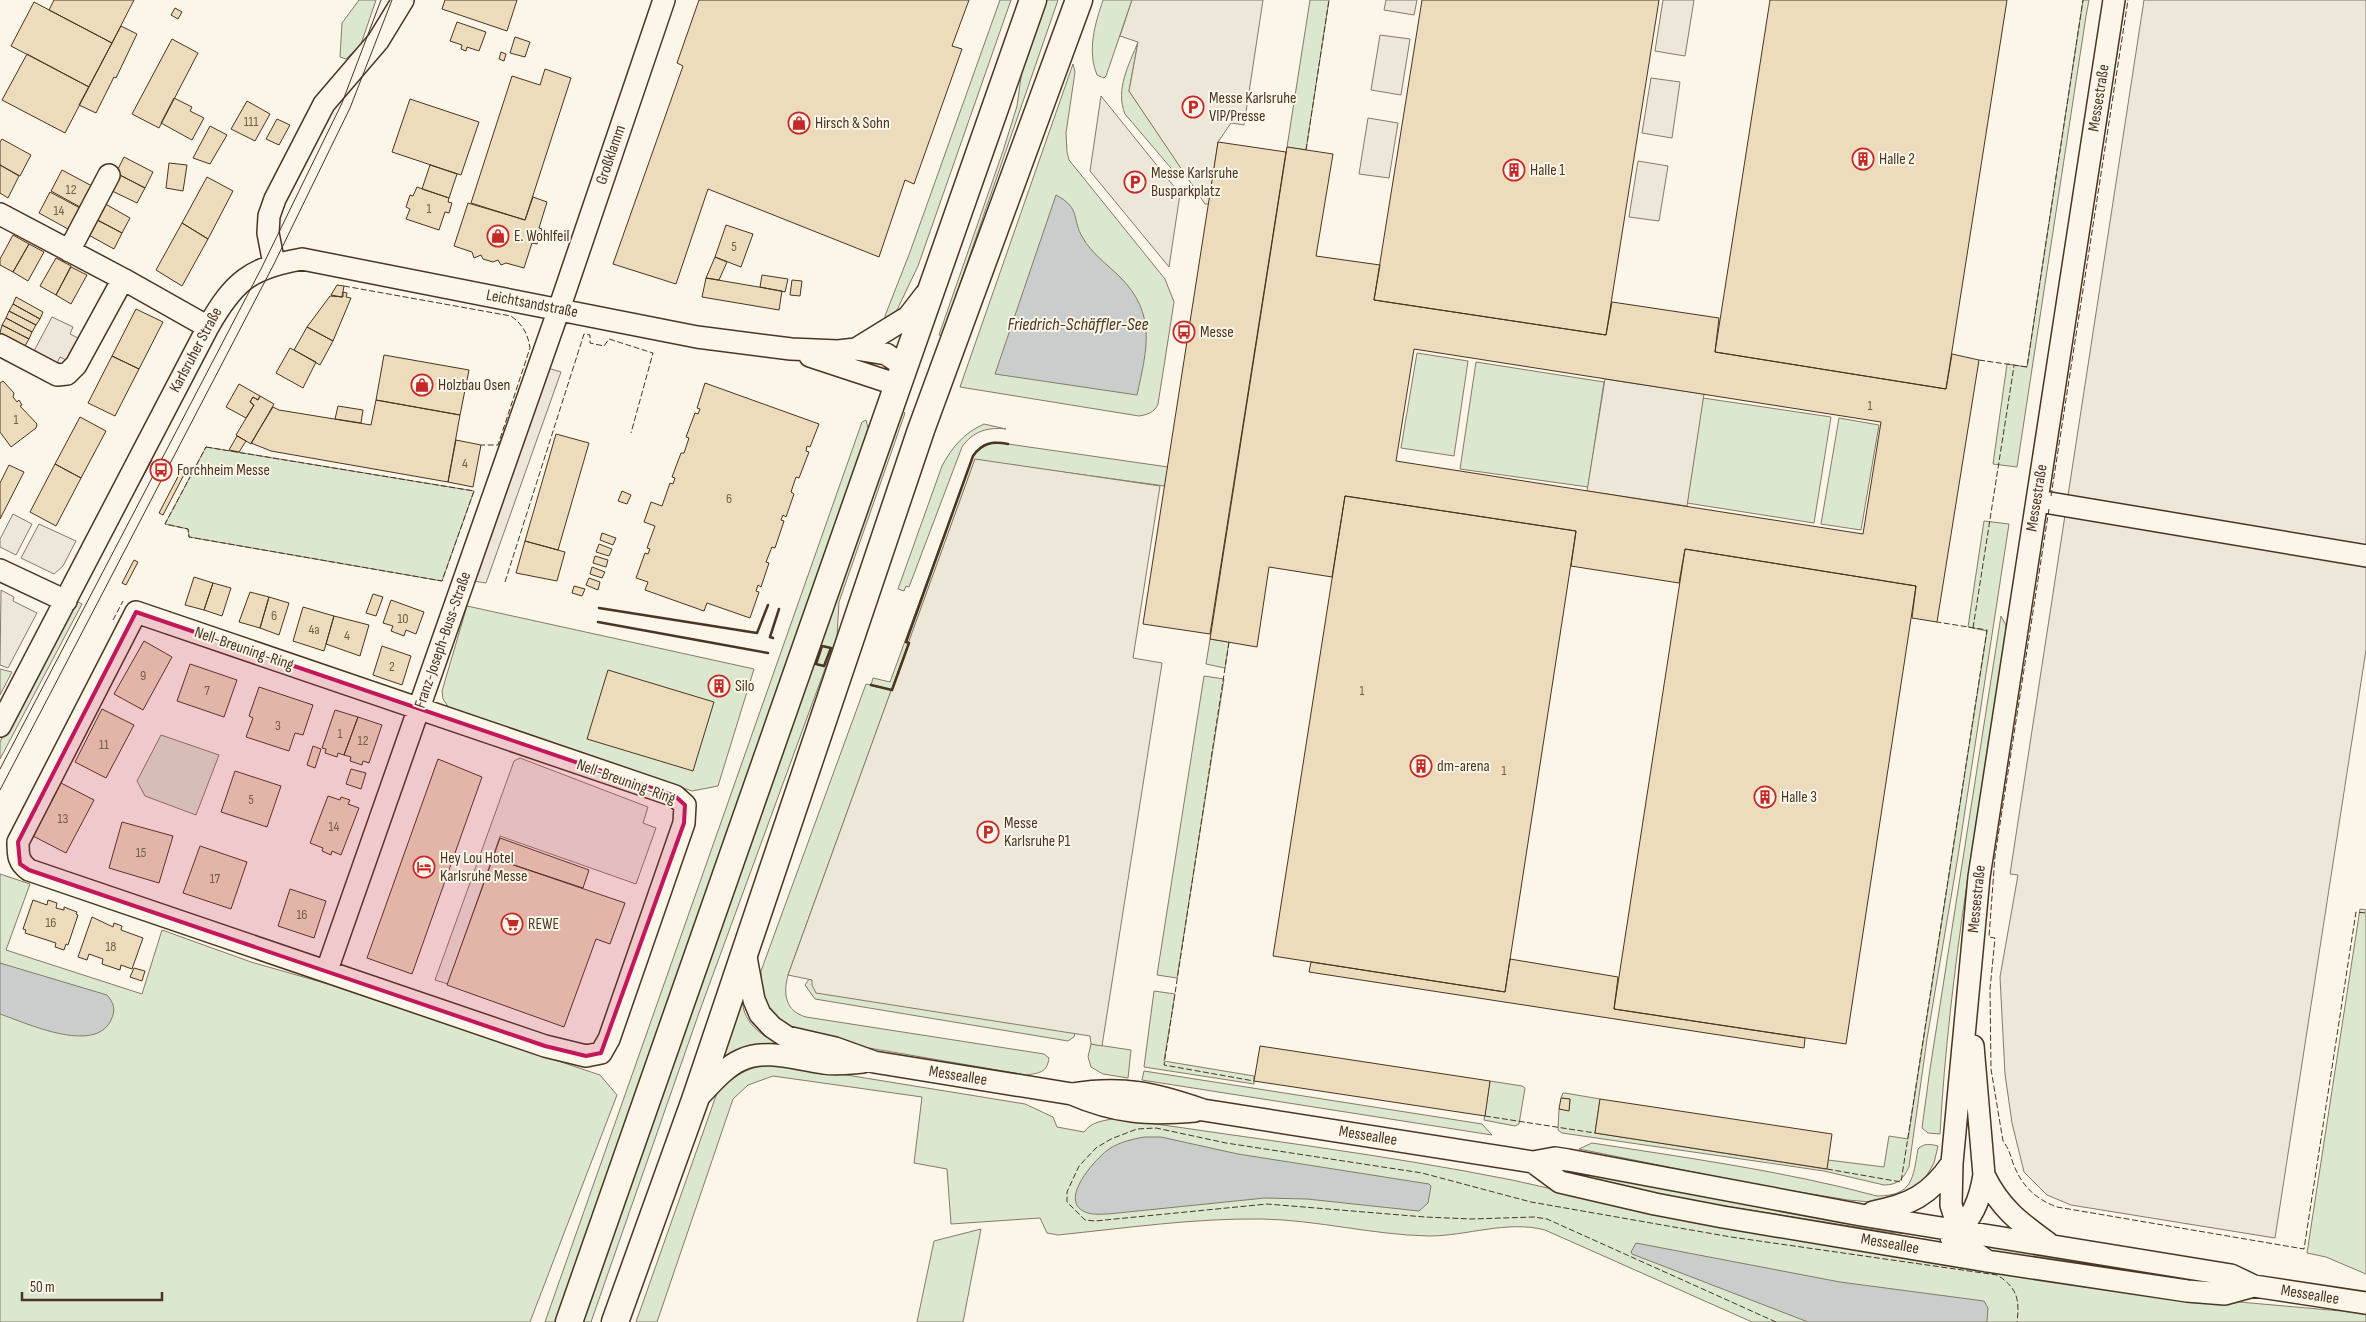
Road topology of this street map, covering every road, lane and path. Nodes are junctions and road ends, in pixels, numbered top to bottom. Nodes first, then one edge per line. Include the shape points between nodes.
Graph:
1 (403, 0) edge
2 (664, 0) edge
3 (1033, 0) edge
4 (1079, 0) edge
5 (2114, 0) edge
6 (109, 175) dead end
7 (0, 214) edge
8 (69, 251) junction
9 (274, 264) junction
10 (936, 278) junction
11 (123, 279) junction
12 (559, 309) junction
13 (208, 327) junction
14 (917, 332) junction
15 (0, 345) edge
16 (791, 349) junction
17 (856, 349) junction
18 (913, 382) junction
19 (2050, 503) dead end
20 (2366, 556) edge
21 (0, 570) edge
22 (66, 602) junction
23 (419, 710) junction
24 (0, 726) edge
25 (745, 952) junction
26 (327, 970) junction
27 (1968, 998) junction
28 (874, 1062) junction
29 (695, 1100) junction
30 (1533, 1162) junction
31 (1952, 1163) junction
32 (1984, 1175) junction
33 (1861, 1214) junction
34 (1959, 1230) junction
35 (2050, 1244) junction
36 (1918, 1249) junction
37 (1987, 1261) junction
38 (2254, 1286) junction
39 (2366, 1303) edge
40 (568, 1322) edge
41 (615, 1322) edge

1 - 9 street via 378,41 324,104 275,199 268,233
2 - 12 street, Großklamm
3 - 10 main road
4 - 18 main road
5 - 27 street, Messestraße via 1979,877
6 - 8 street
7 - 8 street
8 - 11 street
9 - 12 street, Leichtsandstraße via 302,259
9 - 13 street, Karlsruher Straße via 236,285
10 - 14 main road
10 - 17 street, Leichtsandstraße via 908,317
11 - 13 street
11 - 15 street via 76,366 67,374 57,374
12 - 16 street, Leichtsandstraße via 697,337
12 - 23 street, Franz-Joseph-Buss-Straße
13 - 22 street, Karlsruher Straße
14 - 18 main road
14 - 18 main road via 919,364 926,379
16 - 17 street, Leichtsandstraße
16 - 18 street, Leichtsandstraße via 866,376
17 - 18 street, Leichtsandstraße via 886,354
18 - 25 main road via 921,430
18 - 40 main road
19 - 20 street
21 - 22 street
22 - 24 street, Karlsruher Straße
23 - 26 street, Franz-Joseph-Buss-Straße
23 - 26 street, Nell-Breuning-Ring via 675,796 685,805 684,822 609,1039 601,1053 594,1056 545,1046 414,1003
23 - 26 street, Nell-Breuning-Ring via 136,612 18,842 20,864 29,870
25 - 28 street, Messeallee via 754,1000 760,1014 772,1027 787,1037 835,1048
25 - 29 main road
27 - 31 street, Messestraße
27 - 32 street, Messestraße
28 - 29 street, Messeallee via 826,1064 755,1055 726,1069
28 - 30 street, Messeallee via 1072,1094 1100,1106 1158,1114 1203,1110
29 - 41 main road
30 - 33 street, Messeallee via 1555,1158 1568,1160
30 - 36 street, Messeallee via 1560,1182 1655,1204
31 - 33 street via 1942,1178 1914,1201 1896,1208
31 - 34 street, Messestraße via 1951,1206
32 - 34 street, Messestraße via 1972,1215
32 - 35 street via 2014,1219
33 - 34 street, Messeallee
34 - 35 street, Messeallee
34 - 36 street via 1940,1243
34 - 37 street via 1974,1252
35 - 38 street, Messeallee via 2231,1275
36 - 37 street, Messeallee
37 - 38 street, Messeallee via 2187,1291 2224,1294
38 - 39 street, Messeallee

